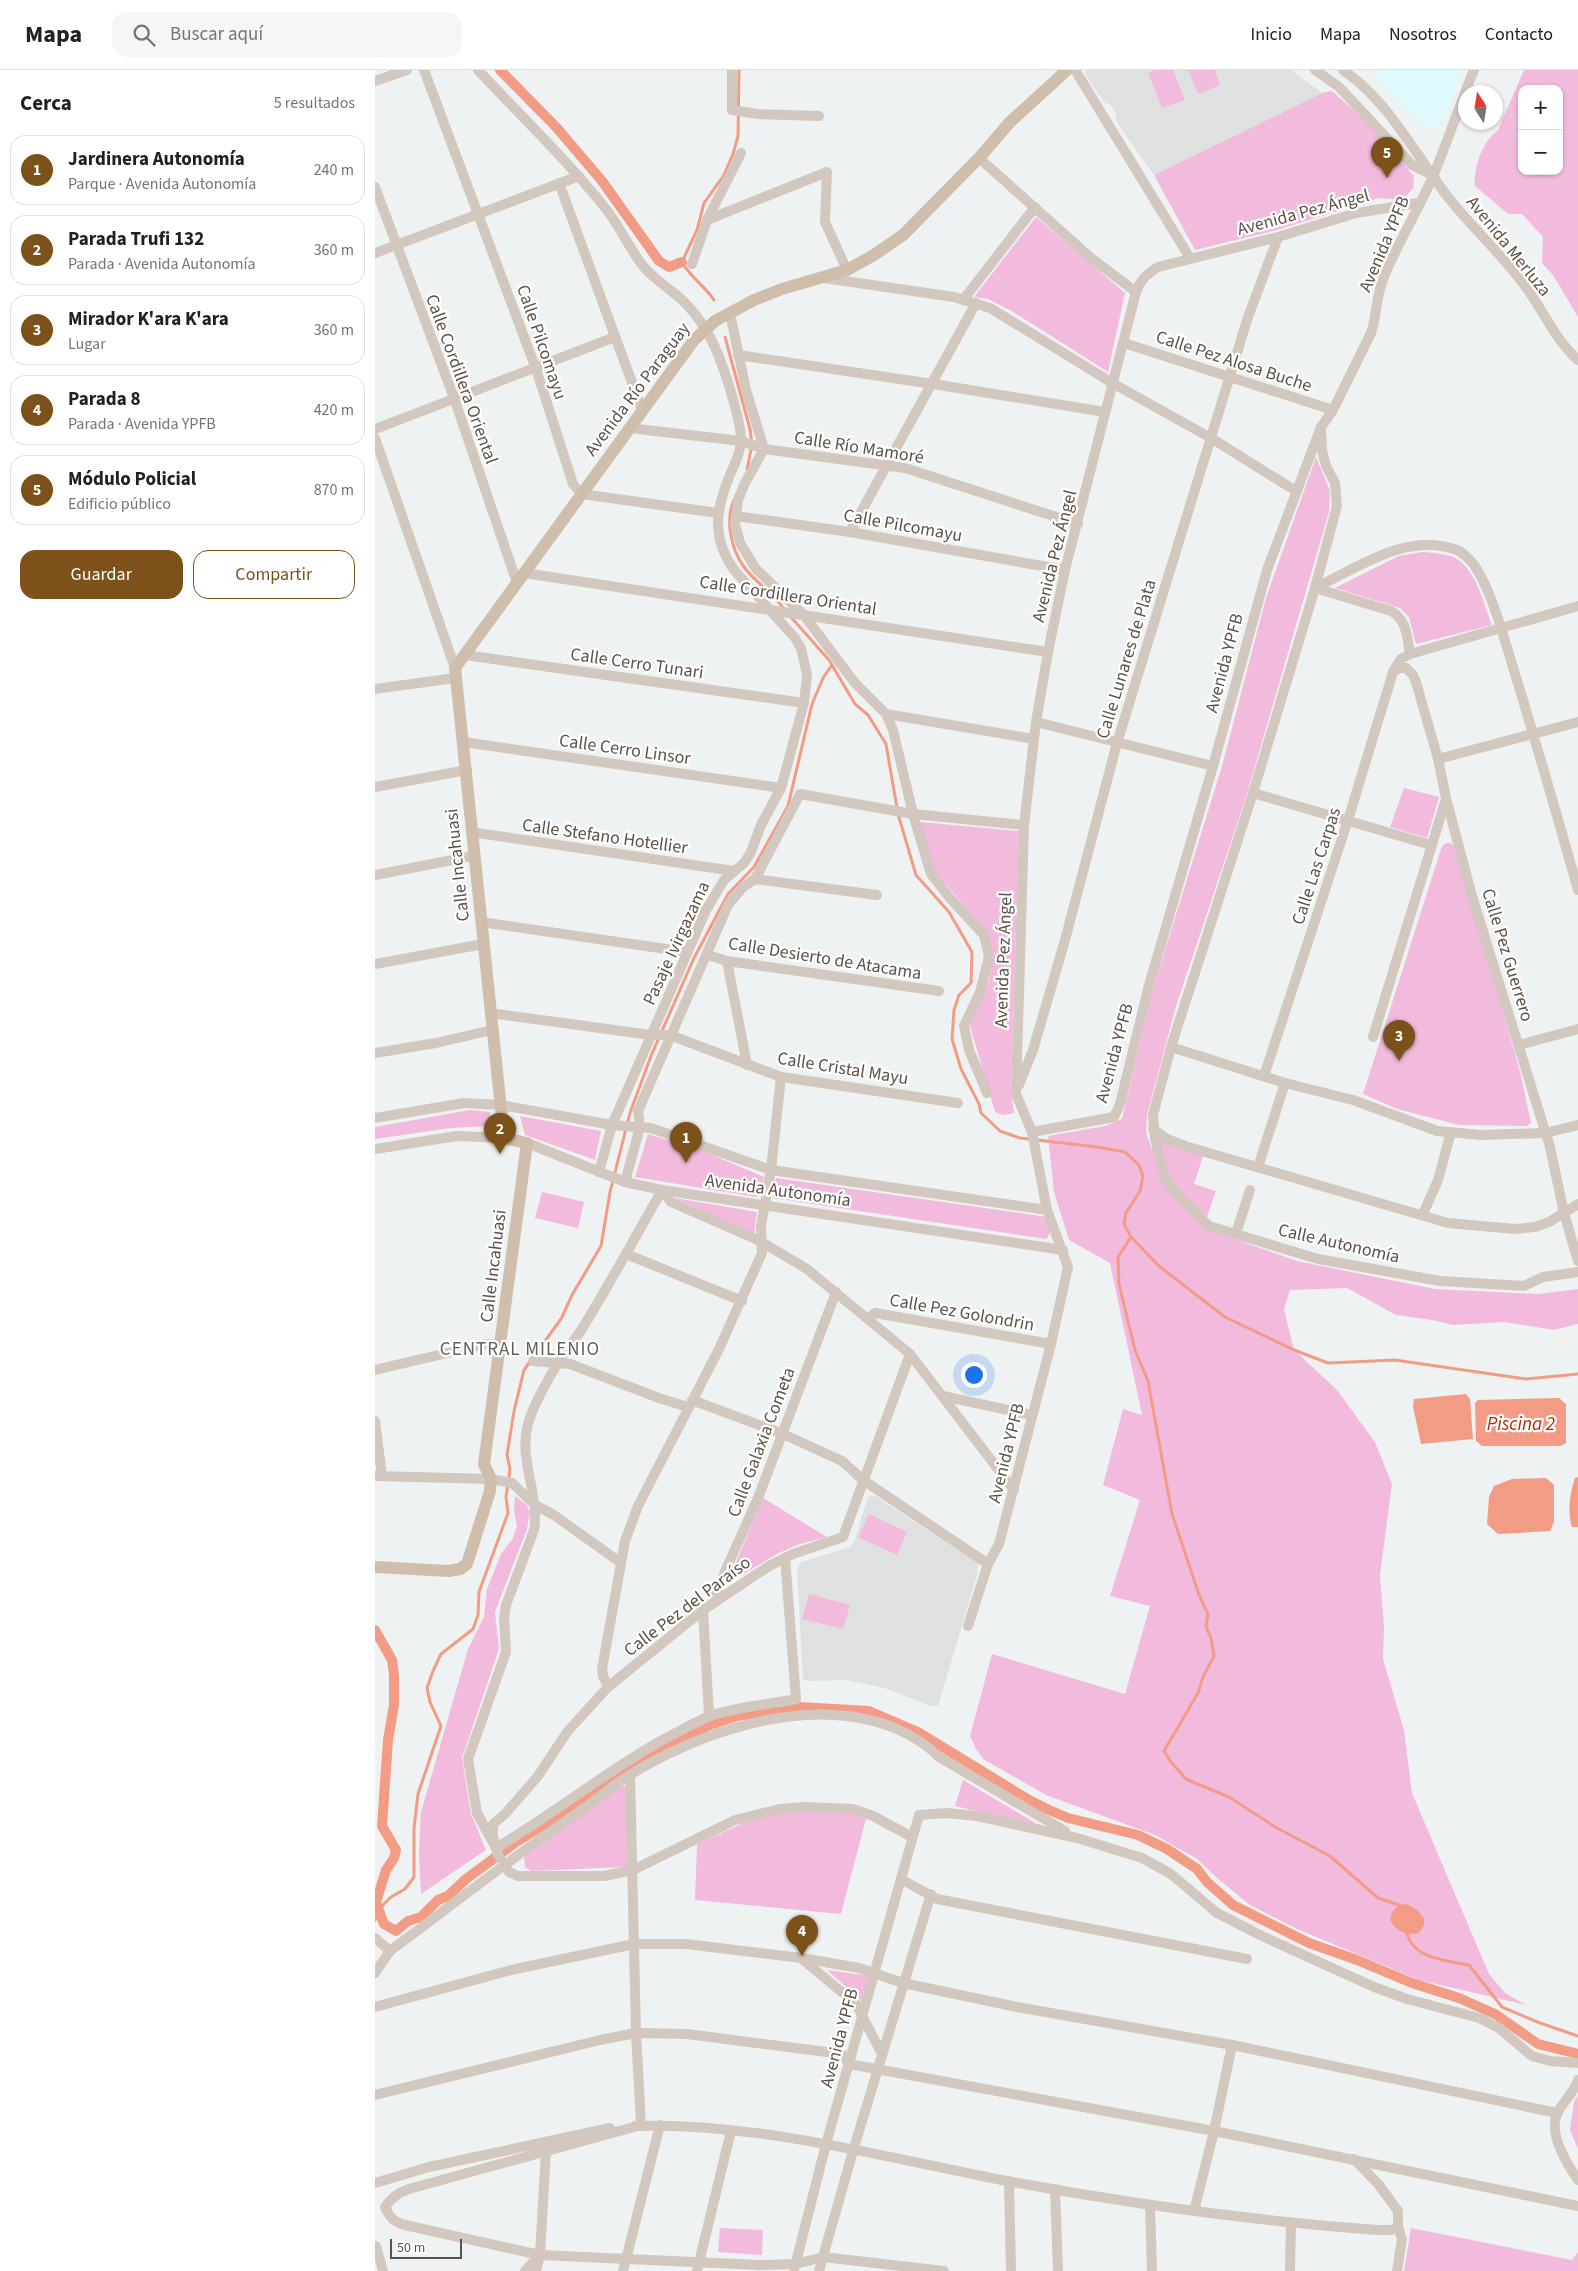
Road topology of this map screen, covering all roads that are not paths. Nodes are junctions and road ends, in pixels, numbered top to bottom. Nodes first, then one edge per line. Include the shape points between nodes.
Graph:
1 (407, 70) edge
2 (424, 70) edge
3 (478, 70) edge
4 (732, 70) edge
5 (1067, 70) edge
6 (1075, 70) edge
7 (1315, 70) edge
8 (1343, 70) edge
9 (1473, 70) edge
10 (375, 81) edge
11 (819, 116) dead end
12 (741, 153) dead end
13 (979, 158) junction
14 (1433, 175) junction
15 (579, 176) junction
16 (559, 183) junction
17 (375, 187) edge
18 (1418, 203) junction
19 (1035, 207) junction
20 (479, 214) junction
21 (707, 220) junction
22 (1278, 237) junction
23 (395, 246) junction
24 (375, 253) edge
25 (1191, 258) junction
26 (692, 264) dead end
27 (847, 270) junction
28 (824, 278) junction
29 (1135, 292) junction
30 (963, 300) junction
31 (976, 303) junction
32 (730, 313) junction
33 (706, 327) junction
34 (615, 337) junction
35 (1124, 343) junction
36 (738, 355) junction
37 (1578, 360) edge
38 (536, 369) junction
39 (1230, 378) junction
40 (933, 384) junction
41 (1114, 384) junction
42 (454, 398) junction
43 (642, 410) junction
44 (1333, 410) junction
45 (1105, 412) junction
46 (629, 428) junction
47 (1321, 428) junction
48 (375, 429) edge
49 (375, 438) edge
50 (1211, 438) junction
51 (741, 441) junction
52 (764, 449) junction
53 (886, 465) junction
54 (1296, 491) junction
55 (581, 494) junction
56 (718, 513) junction
57 (736, 516) junction
58 (1078, 524) junction
59 (850, 532) junction
60 (1065, 570) junction
61 (520, 578) junction
62 (1315, 588) junction
63 (1578, 606) edge
64 (769, 609) junction
65 (798, 613) junction
66 (1501, 628) junction
67 (1047, 652) junction
68 (1410, 654) junction
69 (465, 655) junction
70 (1396, 670) junction
71 (455, 673) junction
72 (375, 689) edge
73 (804, 703) junction
74 (886, 714) junction
75 (1036, 722) junction
76 (1578, 722) edge
77 (1534, 734) junction
78 (1034, 739) junction
79 (463, 742) junction
80 (1117, 743) junction
81 (1438, 759) junction
82 (1213, 766) junction
83 (467, 770) junction
84 (375, 787) edge
85 (781, 788) junction
86 (1253, 793) junction
87 (1446, 798) junction
88 (904, 812) junction
89 (1348, 820) junction
90 (1023, 825) junction
91 (471, 832) junction
92 (1431, 844) junction
93 (473, 856) junction
94 (734, 871) junction
95 (375, 875) edge
96 (755, 879) junction
97 (1578, 890) edge
98 (877, 895) dead end
99 (481, 922) junction
100 (483, 944) junction
101 (687, 952) junction
102 (708, 955) junction
103 (727, 961) junction
104 (375, 964) edge
105 (939, 991) dead end
106 (490, 1013) junction
107 (1578, 1028) edge
108 (492, 1030) junction
109 (651, 1035) junction
110 (670, 1035) junction
111 (1373, 1037) dead end
112 (1519, 1045) junction
113 (1171, 1047) junction
114 (375, 1052) edge
115 (747, 1065) junction
116 (1264, 1076) junction
117 (781, 1077) junction
118 (1285, 1083) junction
119 (987, 1093) dead end
120 (1016, 1094) junction
121 (959, 1103) dead end
122 (501, 1105) junction
123 (375, 1118) edge
124 (612, 1125) junction
125 (1578, 1125) edge
126 (640, 1127) junction
127 (1153, 1129) junction
128 (1032, 1132) junction
129 (1451, 1132) junction
130 (1545, 1133) junction
131 (504, 1138) junction
132 (527, 1143) junction
133 (375, 1149) edge
134 (1258, 1167) junction
135 (771, 1170) junction
136 (599, 1172) junction
137 (625, 1182) junction
138 (662, 1190) junction
139 (1250, 1190) dead end
140 (1578, 1204) edge
141 (765, 1205) junction
142 (1047, 1210) junction
143 (1564, 1213) junction
144 (1423, 1214) junction
145 (1236, 1233) junction
146 (760, 1241) junction
147 (1063, 1250) junction
148 (626, 1254) junction
149 (1578, 1261) edge
150 (1578, 1272) edge
151 (836, 1292) junction
152 (742, 1301) junction
153 (869, 1318) junction
154 (501, 1344) junction
155 (1051, 1344) junction
156 (910, 1354) junction
157 (533, 1361) dead end
158 (558, 1362) junction
159 (375, 1370) edge
160 (943, 1396) junction
161 (690, 1404) junction
162 (1031, 1415) junction
163 (375, 1421) edge
164 (783, 1434) junction
165 (378, 1476) edge
166 (496, 1480) junction
167 (863, 1480) junction
168 (1014, 1490) junction
169 (535, 1505) junction
170 (785, 1558) junction
171 (621, 1563) junction
172 (988, 1564) junction
173 (375, 1567) edge
174 (713, 1602) junction
175 (703, 1610) junction
176 (968, 1626) dead end
177 (608, 1688) junction
178 (709, 1716) junction
179 (630, 1775) junction
180 (912, 1837) junction
181 (1077, 1838) junction
182 (500, 1856) junction
183 (633, 1870) junction
184 (901, 1879) junction
185 (931, 1894) junction
186 (375, 1938) edge
187 (634, 1944) junction
188 (390, 1951) junction
189 (802, 1958) junction
190 (1247, 1959) dead end
191 (375, 1973) edge
192 (874, 1973) junction
193 (903, 1982) junction
194 (375, 2007) edge
195 (862, 2015) junction
196 (636, 2033) junction
197 (1232, 2045) junction
198 (882, 2054) junction
199 (1578, 2063) edge
200 (849, 2064) junction
201 (879, 2069) junction
202 (1578, 2080) edge
203 (375, 2095) edge
204 (1557, 2113) junction
205 (660, 2125) junction
206 (641, 2126) junction
207 (731, 2131) junction
208 (1214, 2131) junction
209 (826, 2144) junction
210 (853, 2151) junction
211 (546, 2152) junction
212 (1354, 2159) junction
213 (1578, 2180) edge
214 (1009, 2181) junction
215 (375, 2183) edge
216 (1055, 2189) junction
217 (1151, 2205) junction
218 (1578, 2206) edge
219 (380, 2208) edge
220 (1194, 2211) junction
221 (1291, 2222) junction
222 (1397, 2227) junction
223 (376, 2246) dead end
224 (540, 2256) junction
225 (823, 2257) junction
226 (624, 2266) edge
227 (698, 2267) edge
228 (795, 2268) edge
229 (383, 2271) edge
230 (525, 2271) edge
231 (536, 2271) edge
232 (819, 2271) edge
233 (944, 2271) edge
234 (1011, 2271) edge
235 (1058, 2271) edge
236 (1152, 2271) edge
237 (1290, 2271) edge
238 (1397, 2271) edge

1 - 10 street
2 - 20 street, Calle Pilcomayu
3 - 15 street, Pasaje Ivirgazama
4 - 11 street via 732,110
5 - 13 main road, Avenida Río Paraguay via 1010,122
6 - 25 street
7 - 14 street, Avenida Merluza via 1339,87 1411,165
8 - 14 street, Avenida Merluza via 1377,100
9 - 14 street, Avenida YPFB
12 - 21 street
13 - 19 street
13 - 27 main road, Avenida Río Paraguay via 903,236
14 - 18 street, Avenida YPFB
14 - 37 street, Avenida Merluza via 1525,286 1564,348
15 - 16 street
15 - 33 street, Pasaje Ivirgazama via 608,212 645,268 683,300
16 - 20 street
16 - 34 street
17 - 23 street, Calle Cordillera Oriental
18 - 22 street, Avenida Pez Ángel via 1355,213
18 - 44 street, Avenida YPFB via 1383,278 1371,333
19 - 29 street via 1091,258
19 - 30 street
20 - 23 street
20 - 38 street, Calle Pilcomayu
21 - 26 street
21 - 27 street via 827,172 825,222
22 - 25 street, Avenida Pez Ángel
22 - 39 street, Calle Lunares de Plata via 1248,317
23 - 24 street
23 - 42 street, Calle Cordillera Oriental
25 - 29 street, Avenida Pez Ángel via 1158,267 1146,275
27 - 28 main road, Avenida Río Paraguay
28 - 30 street
28 - 32 main road, Avenida Río Paraguay via 781,289
29 - 35 street, Avenida Pez Ángel
30 - 31 street
31 - 40 street
31 - 41 street
32 - 33 main road, Avenida Río Paraguay
32 - 36 street
33 - 43 main road, Avenida Río Paraguay
33 - 51 street, Pasaje Ivirgazama via 723,365
34 - 38 street
34 - 43 street
35 - 39 street, Calle Pez Alosa Buche
35 - 41 street, Avenida Pez Ángel
36 - 40 street
36 - 52 street
38 - 42 street
38 - 55 street, Calle Pilcomayu via 573,484
39 - 44 street, Calle Pez Alosa Buche
39 - 50 street, Calle Lunares de Plata
40 - 45 street
40 - 53 street
41 - 45 street, Avenida Pez Ángel
41 - 50 street
42 - 48 street
42 - 61 street, Calle Cordillera Oriental
43 - 46 main road, Avenida Río Paraguay
44 - 47 street, Avenida YPFB
45 - 58 street, Avenida Pez Ángel
46 - 51 street, Calle Río Mamoré
46 - 55 main road, Avenida Río Paraguay
47 - 54 street, Avenida YPFB
47 - 62 street via 1322,450 1335,483 1337,506
49 - 71 street, Calle Incahuasi
50 - 54 street
50 - 80 street, Calle Lunares de Plata
51 - 52 street, Calle Río Mamoré
51 - 56 street, Pasaje Ivirgazama
52 - 53 street, Calle Río Mamoré
52 - 57 street via 745,483
53 - 58 street, Calle Río Mamoré via 905,468
53 - 59 street
54 - 82 street, Avenida YPFB via 1267,570
55 - 56 street
55 - 61 main road, Avenida Río Paraguay
56 - 64 street, Pasaje Ivirgazama via 717,533 726,558
57 - 59 street, Calle Pilcomayu
57 - 65 street via 738,537 749,559
58 - 60 street, Avenida Pez Ángel
59 - 60 street, Calle Pilcomayu
60 - 67 street, Avenida Pez Ángel
61 - 64 street, Calle Cordillera Oriental
61 - 69 main road, Avenida Río Paraguay
62 - 66 street via 1391,550 1418,544 1445,547 1459,551 1473,564
62 - 68 street via 1399,616
62 - 86 street
63 - 66 street
64 - 65 street, Calle Cordillera Oriental
64 - 73 street, Pasaje Ivirgazama via 801,648 807,675
65 - 67 street, Calle Cordillera Oriental
65 - 74 street via 855,683
66 - 68 street
66 - 77 street
67 - 75 street, Avenida Pez Ángel
68 - 70 street via 1401,659
69 - 71 main road, Avenida Río Paraguay
69 - 73 street, Calle Cerro Tunari
70 - 81 street, Calle Pez Guerrero via 1406,668 1413,675
70 - 89 street, Calle Las Carpas
71 - 72 street
71 - 79 main road, Calle Incahuasi
73 - 85 street, Pasaje Ivirgazama
74 - 78 street
74 - 88 street via 893,730
75 - 78 street, Avenida Pez Ángel
75 - 80 street
76 - 77 street
77 - 81 street
77 - 97 street
78 - 90 street, Avenida Pez Ángel
79 - 83 main road, Calle Incahuasi
79 - 85 street, Calle Cerro Linsor
80 - 82 street
80 - 120 street, Calle Lunares de Plata via 1065,940 1033,1050
81 - 87 street, Calle Pez Guerrero
82 - 128 street, Avenida YPFB via 1114,1117
83 - 84 street
83 - 91 main road, Calle Incahuasi
85 - 94 street, Pasaje Ivirgazama via 751,852
86 - 89 street
86 - 113 street
87 - 92 street
87 - 112 street, Calle Pez Guerrero via 1472,896
88 - 90 street
88 - 96 street, Pasaje Ivirgazama via 800,794
88 - 119 street via 931,874 984,935 989,957 980,992 964,1026 969,1050
89 - 92 street
89 - 116 street, Calle Las Carpas
90 - 120 street, Avenida Pez Ángel
91 - 93 main road, Calle Incahuasi
91 - 94 street, Calle Stefano Hotellier
92 - 111 street
93 - 95 street
93 - 99 main road, Calle Incahuasi
94 - 101 street, Pasaje Ivirgazama via 714,894
96 - 98 street
96 - 102 street, Pasaje Ivirgazama via 743,887 728,905
99 - 100 main road, Calle Incahuasi
99 - 101 street
100 - 104 street
100 - 106 main road, Calle Incahuasi
101 - 109 street, Pasaje Ivirgazama
102 - 103 street, Calle Desierto de Atacama
102 - 110 street, Pasaje Ivirgazama
103 - 105 street, Calle Desierto de Atacama
103 - 115 street
106 - 108 main road, Calle Incahuasi
106 - 109 street, Calle Cristal Mayu
107 - 112 street
108 - 114 street
108 - 122 main road, Calle Incahuasi
109 - 110 street, Calle Cristal Mayu
109 - 124 street, Pasaje Ivirgazama
110 - 115 street, Calle Cristal Mayu
110 - 126 street, Pasaje Ivirgazama via 637,1111
112 - 130 street, Calle Pez Guerrero
113 - 116 street
113 - 127 street via 1153,1115
115 - 117 street, Calle Cristal Mayu
116 - 118 street
117 - 121 street, Calle Cristal Mayu
117 - 135 street
118 - 129 street via 1353,1100 1437,1131
118 - 134 street
120 - 128 street, Avenida Pez Ángel
122 - 123 street, Avenida Autonomía via 464,1103
122 - 124 street, Avenida Autonomía
122 - 131 main road, Calle Incahuasi
124 - 126 street, Avenida Autonomía
124 - 136 street, Pasaje Ivirgazama
125 - 130 street
126 - 135 street, Avenida Autonomía
126 - 137 street, Pasaje Ivirgazama
127 - 134 street via 1185,1146
127 - 145 street, Calle Autonomía via 1165,1177 1171,1188 1209,1226
128 - 142 street, Avenida YPFB
129 - 130 street via 1481,1135
129 - 144 street via 1438,1180
130 - 143 street, Calle Pez Guerrero
131 - 132 main road, Avenida Autonomía
131 - 133 street, Avenida Autonomía via 457,1136
132 - 136 street, Avenida Autonomía
132 - 154 main road, Calle Incahuasi
134 - 144 street
135 - 141 street
135 - 142 street, Avenida Autonomía
136 - 137 street, Avenida Autonomía
137 - 138 street, Avenida Autonomía
138 - 141 street, Avenida Autonomía
138 - 146 street via 671,1202
138 - 148 street
139 - 145 street
140 - 143 street
141 - 146 street
141 - 147 street, Avenida Autonomía
142 - 147 street, Avenida YPFB
143 - 144 street via 1535,1227 1515,1228 1448,1223
143 - 149 street, Calle Pez Guerrero
145 - 150 street, Calle Autonomía via 1319,1259 1440,1282 1524,1286 1543,1277
146 - 151 street via 807,1269
146 - 152 street via 762,1253
147 - 155 street, Avenida YPFB via 1068,1267
148 - 152 street
148 - 158 street
151 - 153 street
151 - 164 street, Calle Galaxia Cometa
152 - 161 street
153 - 155 street, Calle Pez Golondrin via 875,1313
153 - 156 street
154 - 159 street via 486,1344
154 - 166 main road, Calle Incahuasi via 484,1464
155 - 162 street, Avenida YPFB
156 - 160 street
156 - 167 street, Calle Pez del Paraíso
157 - 158 street
158 - 161 street
158 - 169 street via 527,1426 527,1464
160 - 162 street
160 - 168 street
161 - 164 street
161 - 171 street via 638,1506
162 - 168 street, Avenida YPFB
163 - 165 street
164 - 167 street via 842,1462
164 - 174 street, Calle Galaxia Cometa
165 - 166 street
166 - 169 street via 512,1483
166 - 173 main road, Calle Incahuasi via 467,1564 449,1571
167 - 170 street, Calle Pez del Paraíso via 843,1537
167 - 172 street
168 - 172 street, Avenida YPFB via 999,1544
169 - 171 street
169 - 182 street via 534,1530 506,1605 506,1652 468,1759 477,1813
170 - 174 street, Calle Pez del Paraíso
170 - 178 street via 796,1699
171 - 177 street via 603,1669
172 - 176 street, Avenida YPFB
174 - 175 street, Calle Pez del Paraíso
175 - 177 street, Calle Pez del Paraíso
175 - 178 street
177 - 182 street, Calle Pez del Paraíso via 567,1732 538,1776 493,1824
178 - 182 street via 634,1755
179 - 181 street via 740,1726 809,1715 869,1719 889,1725
179 - 182 street
179 - 183 street
180 - 181 street, Avenida YPFB via 919,1815 946,1813 977,1816
180 - 183 street via 853,1809 779,1809 735,1820
180 - 184 street, Avenida YPFB
181 - 199 street via 1142,1858 1171,1874 1217,1913 1374,1987 1479,2018 1499,2028 1532,2056
182 - 183 street via 509,1872 518,1876 603,1876
182 - 188 street
183 - 187 street
184 - 185 street
184 - 192 street, Avenida YPFB
185 - 190 street via 937,1899 965,1906
185 - 193 street
186 - 188 street
187 - 189 street via 686,1944
187 - 194 street via 511,1970
187 - 196 street
188 - 191 street
189 - 192 street
189 - 195 street via 846,1994
192 - 193 street
192 - 195 street, Avenida YPFB
193 - 197 street via 1017,2007
193 - 198 street
195 - 198 street
195 - 200 street, Avenida YPFB
196 - 200 street via 687,2034 829,2052 842,2054
196 - 203 street
196 - 206 street
197 - 204 street
197 - 208 street
198 - 201 street
200 - 201 street
200 - 209 street, Avenida YPFB
201 - 208 street
201 - 210 street
202 - 204 street
204 - 213 street via 1555,2132
205 - 206 street
205 - 207 street
205 - 226 street
206 - 211 street
206 - 215 street via 597,2130 429,2167
207 - 209 street
207 - 227 street
208 - 212 street
208 - 220 street
209 - 210 street
209 - 228 street, Avenida YPFB
210 - 214 street
210 - 225 street
211 - 219 street via 409,2189 395,2194
211 - 224 street
212 - 218 street
212 - 222 street via 1379,2184 1398,2211
214 - 216 street
214 - 234 street
216 - 217 street
216 - 235 street
217 - 220 street
217 - 236 street
219 - 224 street via 400,2224
220 - 221 street
221 - 222 street via 1378,2230
221 - 237 street
222 - 238 street via 1402,2239
223 - 229 street
224 - 226 street
224 - 230 street
224 - 231 street
225 - 228 street
225 - 232 street
225 - 233 street
226 - 227 street
227 - 228 street

